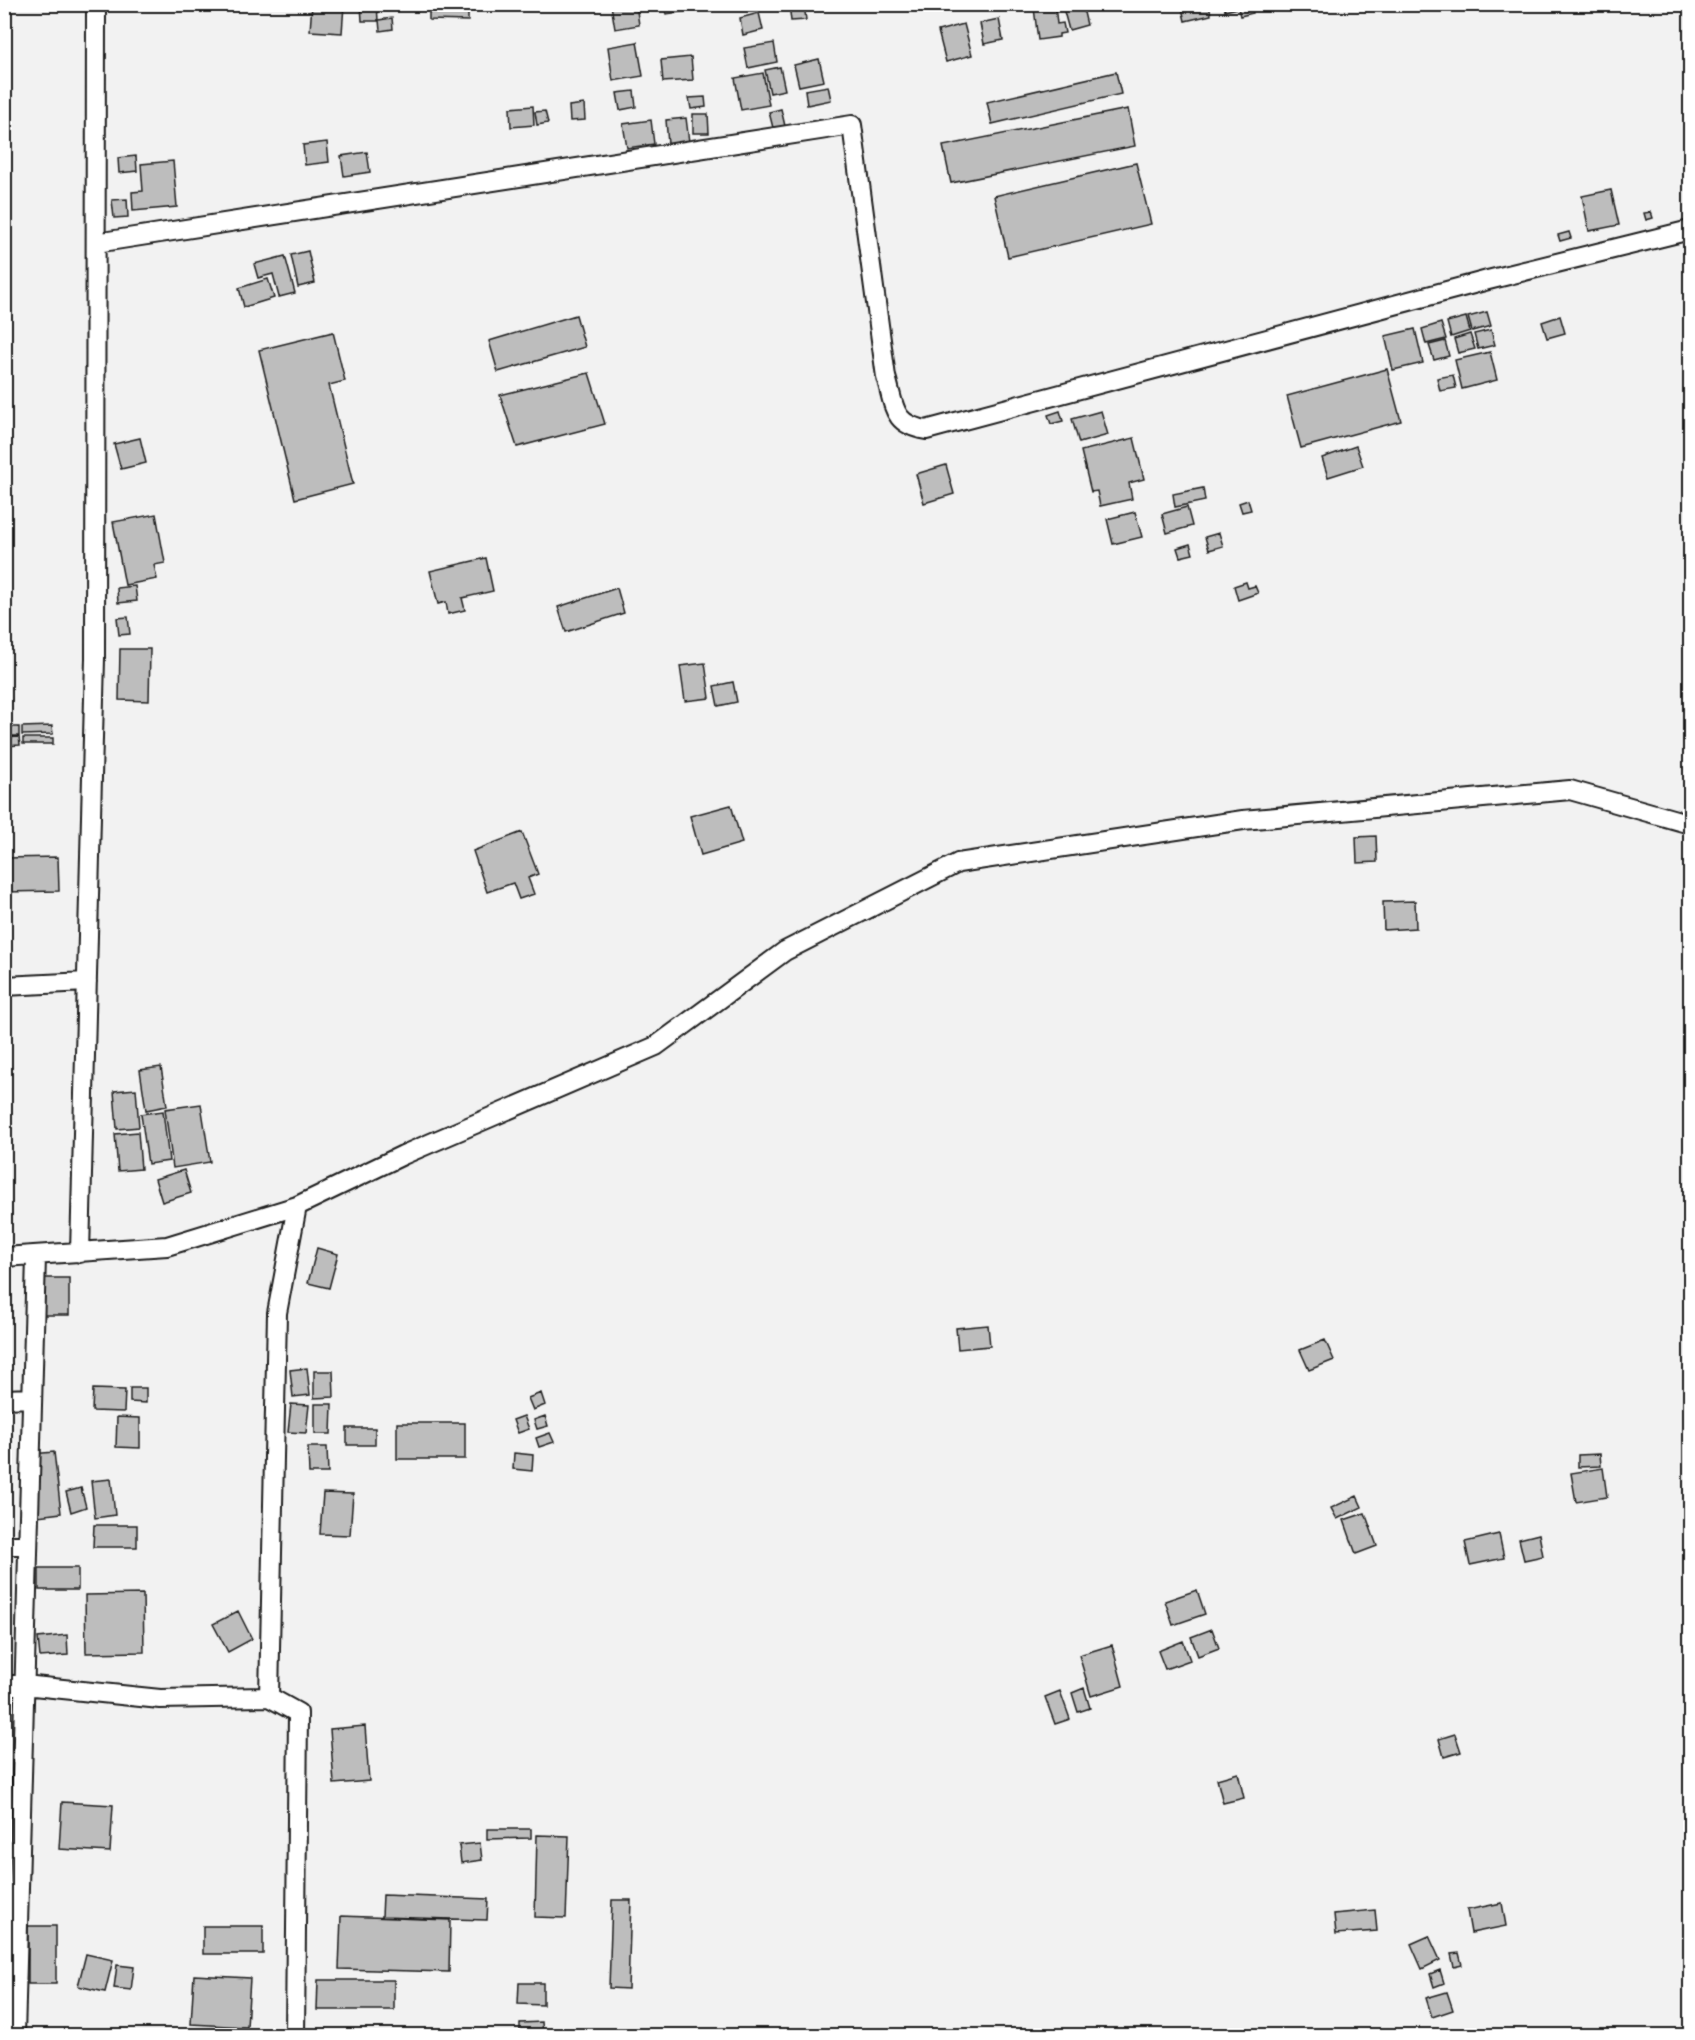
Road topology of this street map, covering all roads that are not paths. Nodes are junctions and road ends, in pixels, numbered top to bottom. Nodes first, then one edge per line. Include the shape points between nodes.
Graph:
1 (96, 4) edge
2 (1690, 230) edge
3 (96, 243) junction
4 (1690, 824) edge
5 (87, 982) junction
6 (4, 986) edge
7 (297, 1206) junction
8 (80, 1253) junction
9 (4, 1257) edge
10 (36, 1257) junction
11 (32, 1398) junction
12 (4, 1399) edge
13 (4, 1545) edge
14 (28, 1545) junction
15 (4, 1685) edge
16 (24, 1685) junction
17 (269, 1697) junction
18 (12, 1841) edge
19 (10, 1975) edge
20 (15, 2036) edge
21 (295, 2036) edge

1 - 3 street
2 - 3 street via 926,430 908,427 898,417 885,377 852,125
3 - 5 street via 95,658
4 - 7 street via 1570,790 1243,820 958,863 784,951 656,1046 402,1155
5 - 6 street
5 - 8 street
7 - 8 street via 167,1246
7 - 17 street via 277,1313
8 - 10 street
9 - 10 street
10 - 11 street
11 - 12 street
11 - 14 street
13 - 14 street
14 - 16 street
15 - 16 street
16 - 17 street via 160,1699
16 - 18 street
17 - 21 street via 298,1713
18 - 19 street
19 - 20 street

